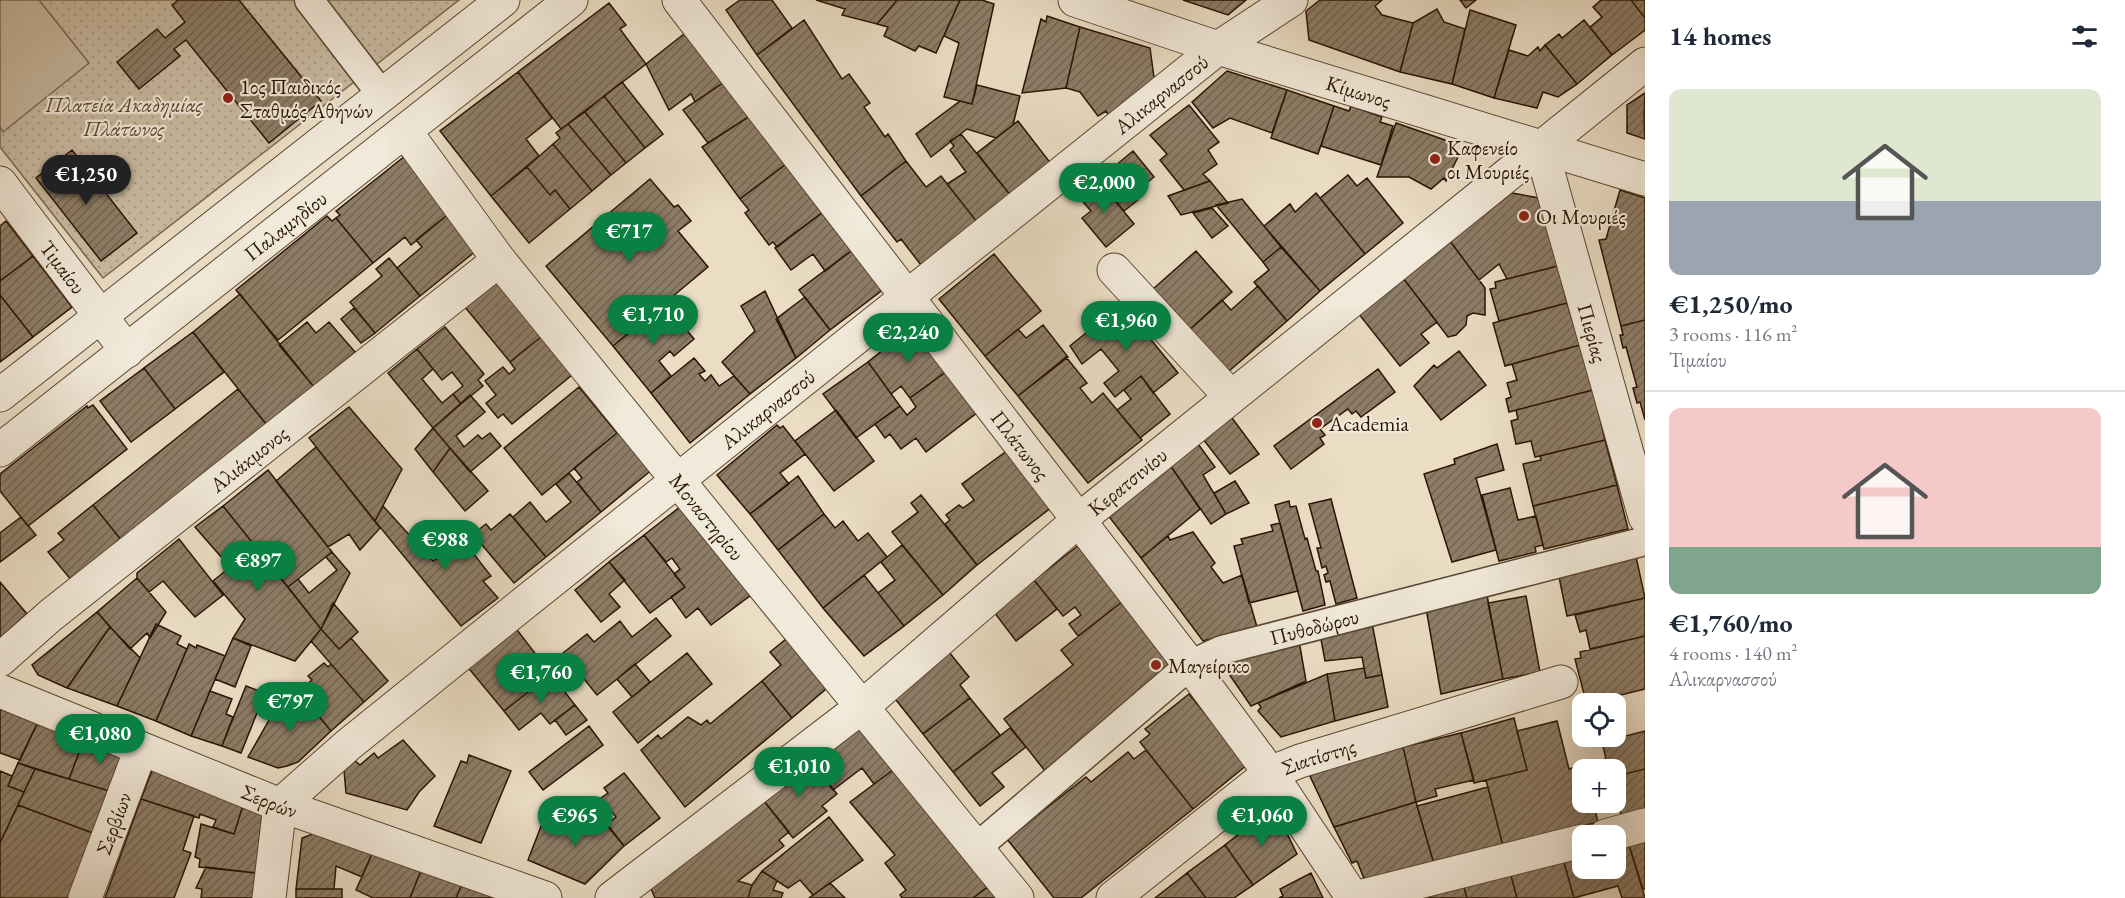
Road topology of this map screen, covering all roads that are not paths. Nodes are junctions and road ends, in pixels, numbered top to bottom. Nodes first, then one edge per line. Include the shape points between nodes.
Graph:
1 (309, 0) edge
2 (503, 0) edge
3 (571, 0) edge
4 (680, 0) edge
5 (1075, 0) edge
6 (1289, 1) edge
7 (1218, 48) junction
8 (1645, 64) edge
9 (382, 95) junction
10 (405, 131) junction
11 (1541, 148) junction
12 (1645, 179) edge
13 (0, 183) edge
14 (499, 260) junction
15 (1114, 270) dead end
16 (906, 298) junction
17 (101, 315) junction
18 (127, 351) junction
19 (0, 395) edge
20 (1231, 397) junction
21 (0, 450) edge
22 (678, 481) junction
23 (1645, 517) edge
24 (1080, 519) junction
25 (1645, 541) edge
26 (0, 660) edge
27 (1190, 664) junction
28 (1561, 682) dead end
29 (0, 691) edge
30 (863, 706) junction
31 (141, 749) junction
32 (1270, 773) junction
33 (280, 805) junction
34 (1645, 825) edge
35 (1626, 830) edge
36 (1572, 844) edge
37 (976, 848) junction
38 (85, 898) edge
39 (269, 898) edge
40 (545, 898) edge
41 (612, 898) edge
42 (1017, 898) edge
43 (1113, 898) edge
44 (1354, 898) edge

1 - 9 street
2 - 9 street, Παλαμηδίου
3 - 10 street, Παλαμηδίου
4 - 16 street, Πλάτωνος
5 - 7 street, Κίμωνος
6 - 7 street, Αλικαρνασσού
7 - 11 street, Κίμωνος
7 - 16 street, Αλικαρνασσού
8 - 11 street, Κερατσινίου
9 - 17 street, Παλαμηδίου
10 - 14 street, Μοναστηρίου
10 - 18 street, Παλαμηδίου
11 - 12 street, Κίμωνος
11 - 20 street, Κερατσινίου
11 - 23 street, Πιερίας
13 - 17 street, Τιμαίου
14 - 22 street, Μοναστηρίου
14 - 26 street, Αλιάκμονος via 51,615
15 - 20 street
16 - 22 street, Αλικαρνασσού
16 - 24 street, Πλάτωνος
17 - 18 street, Τιμαίου
17 - 19 street, Παλαμηδίου
18 - 21 street, Παλαμηδίου
20 - 24 street, Κερατσινίου
22 - 30 street, Μοναστηρίου
22 - 33 street, Αλικαρνασσού via 410,695
24 - 27 street, Πλάτωνος
24 - 30 street, Κερατσινίου
25 - 27 street, Πυθοδώρου via 1222,650
27 - 32 street, Πλάτωνος
27 - 37 street, Πυθοδώρου
28 - 32 street, Σιατίστης
29 - 31 street, Σερρών
30 - 37 street, Μοναστηρίου
30 - 41 street, Κερατσινίου
31 - 33 street, Σερρών
31 - 38 street, Σερβίων
32 - 43 street, Σιατίστης
32 - 44 street, Πλάτωνος
33 - 39 street
33 - 40 street, Σερρών
34 - 35 street
36 - 44 street
37 - 42 street, Μοναστηρίου

